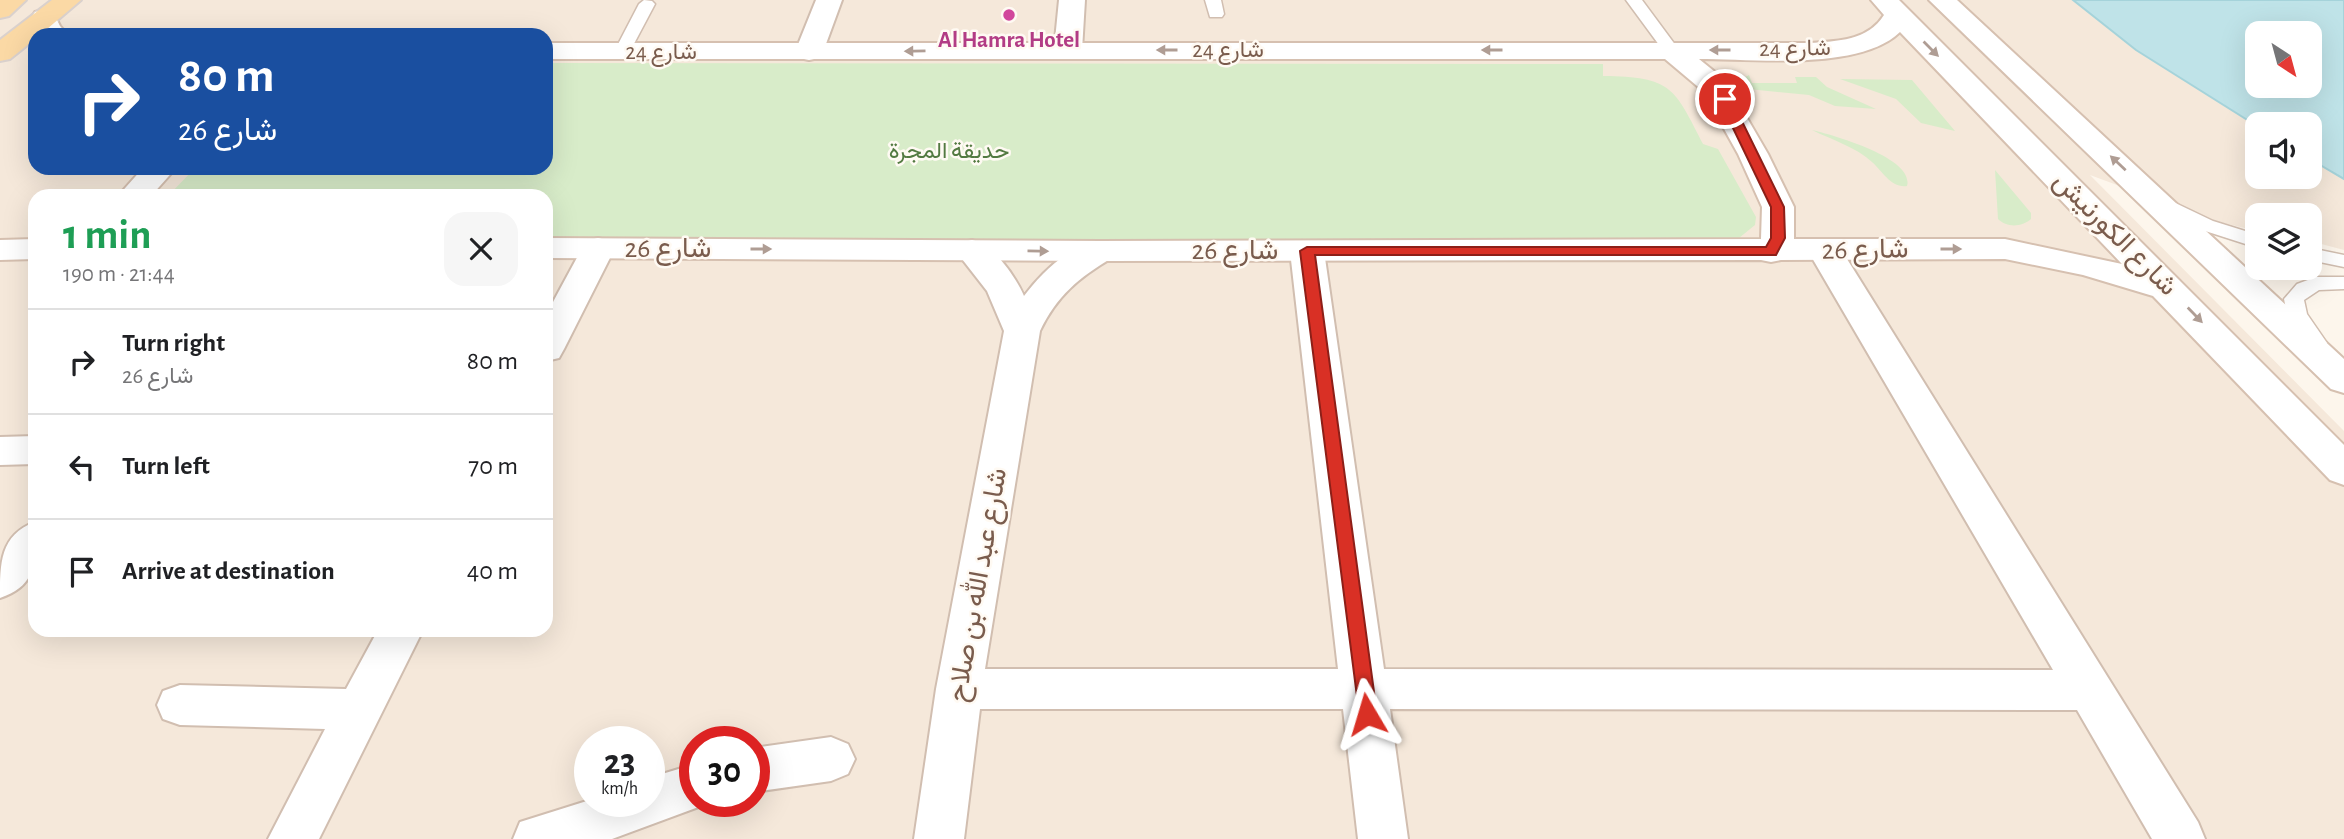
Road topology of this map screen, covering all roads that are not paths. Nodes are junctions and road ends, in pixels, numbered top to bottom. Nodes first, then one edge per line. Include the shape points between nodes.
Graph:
1 (13, 0) edge
2 (68, 0) edge
3 (829, 0) edge
4 (1072, 0) edge
5 (1634, 0) edge
6 (1942, 0) edge
7 (647, 4) dead end
8 (1890, 7) edge
9 (0, 10) edge
10 (49, 27) edge
11 (28, 38) edge
12 (1068, 50) junction
13 (1671, 50) junction
14 (553, 51) edge
15 (622, 52) junction
16 (810, 52) junction
17 (0, 53) edge
18 (154, 175) edge
19 (140, 189) edge
20 (2150, 194) junction
21 (2245, 238) edge
22 (553, 248) edge
23 (598, 248) junction
24 (28, 249) edge
25 (0, 250) edge
26 (972, 250) junction
27 (1100, 251) junction
28 (1307, 251) junction
29 (1825, 251) junction
30 (1771, 252) junction
31 (2322, 256) edge
32 (2344, 261) edge
33 (2344, 283) edge
34 (2170, 290) junction
35 (1022, 331) junction
36 (553, 335) edge
37 (2340, 376) edge
38 (0, 450) edge
39 (28, 450) edge
40 (2344, 470) edge
41 (397, 637) edge
42 (959, 689) junction
43 (1364, 689) junction
44 (2089, 690) junction
45 (180, 705) dead end
46 (360, 709) junction
47 (831, 759) dead end
48 (770, 769) edge
49 (608, 817) edge
50 (293, 839) edge
51 (538, 839) edge
52 (939, 839) edge
53 (1383, 839) edge
54 (2180, 839) edge

1 - 9 main road
2 - 10 main road
3 - 16 street
4 - 12 street
5 - 13 lane
20 -> 6 street, شارع الكورنيش
7 - 15 lane
8 -> 13 street, شارع 24 via 1892,26 1880,36 1839,50
8 -> 34 street, شارع الكورنيش
11 - 17 main road
13 -> 12 street, شارع 24
12 -> 16 street, شارع 24
13 - 30 street via 1702,73 1725,99 1767,183 1780,223
14 - 15 street, شارع 24
15 - 16 street, شارع 24
18 - 19 street
20 - 21 lane via 2206,225
20 - 37 street, شارع الكورنيش
22 - 23 street, شارع 26
23 -> 26 street, شارع 26
23 - 36 street
24 - 25 street
26 -> 27 street, شارع 26
26 - 35 street via 1003,288
27 - 28 street, شارع 26
27 - 35 street, شارع عبد الله بن صلاح via 1049,286 1032,307
28 - 30 street, شارع 26
28 - 43 street
29 - 30 street, شارع 26
29 -> 34 street, شارع 26 via 2006,249 2070,259
29 - 44 street
31 - 32 lane
33 - 37 lane via 2302,287 2294,299 2297,314
34 -> 40 street, شارع الكورنيش
35 - 42 street, شارع عبد الله بن صلاح
38 - 39 street
41 - 46 street
42 - 43 street
42 - 52 street, شارع عبد الله بن صلاح
43 - 44 street
43 - 53 street
44 - 54 street
45 - 46 street
46 - 50 street
47 - 48 street
49 - 51 street

